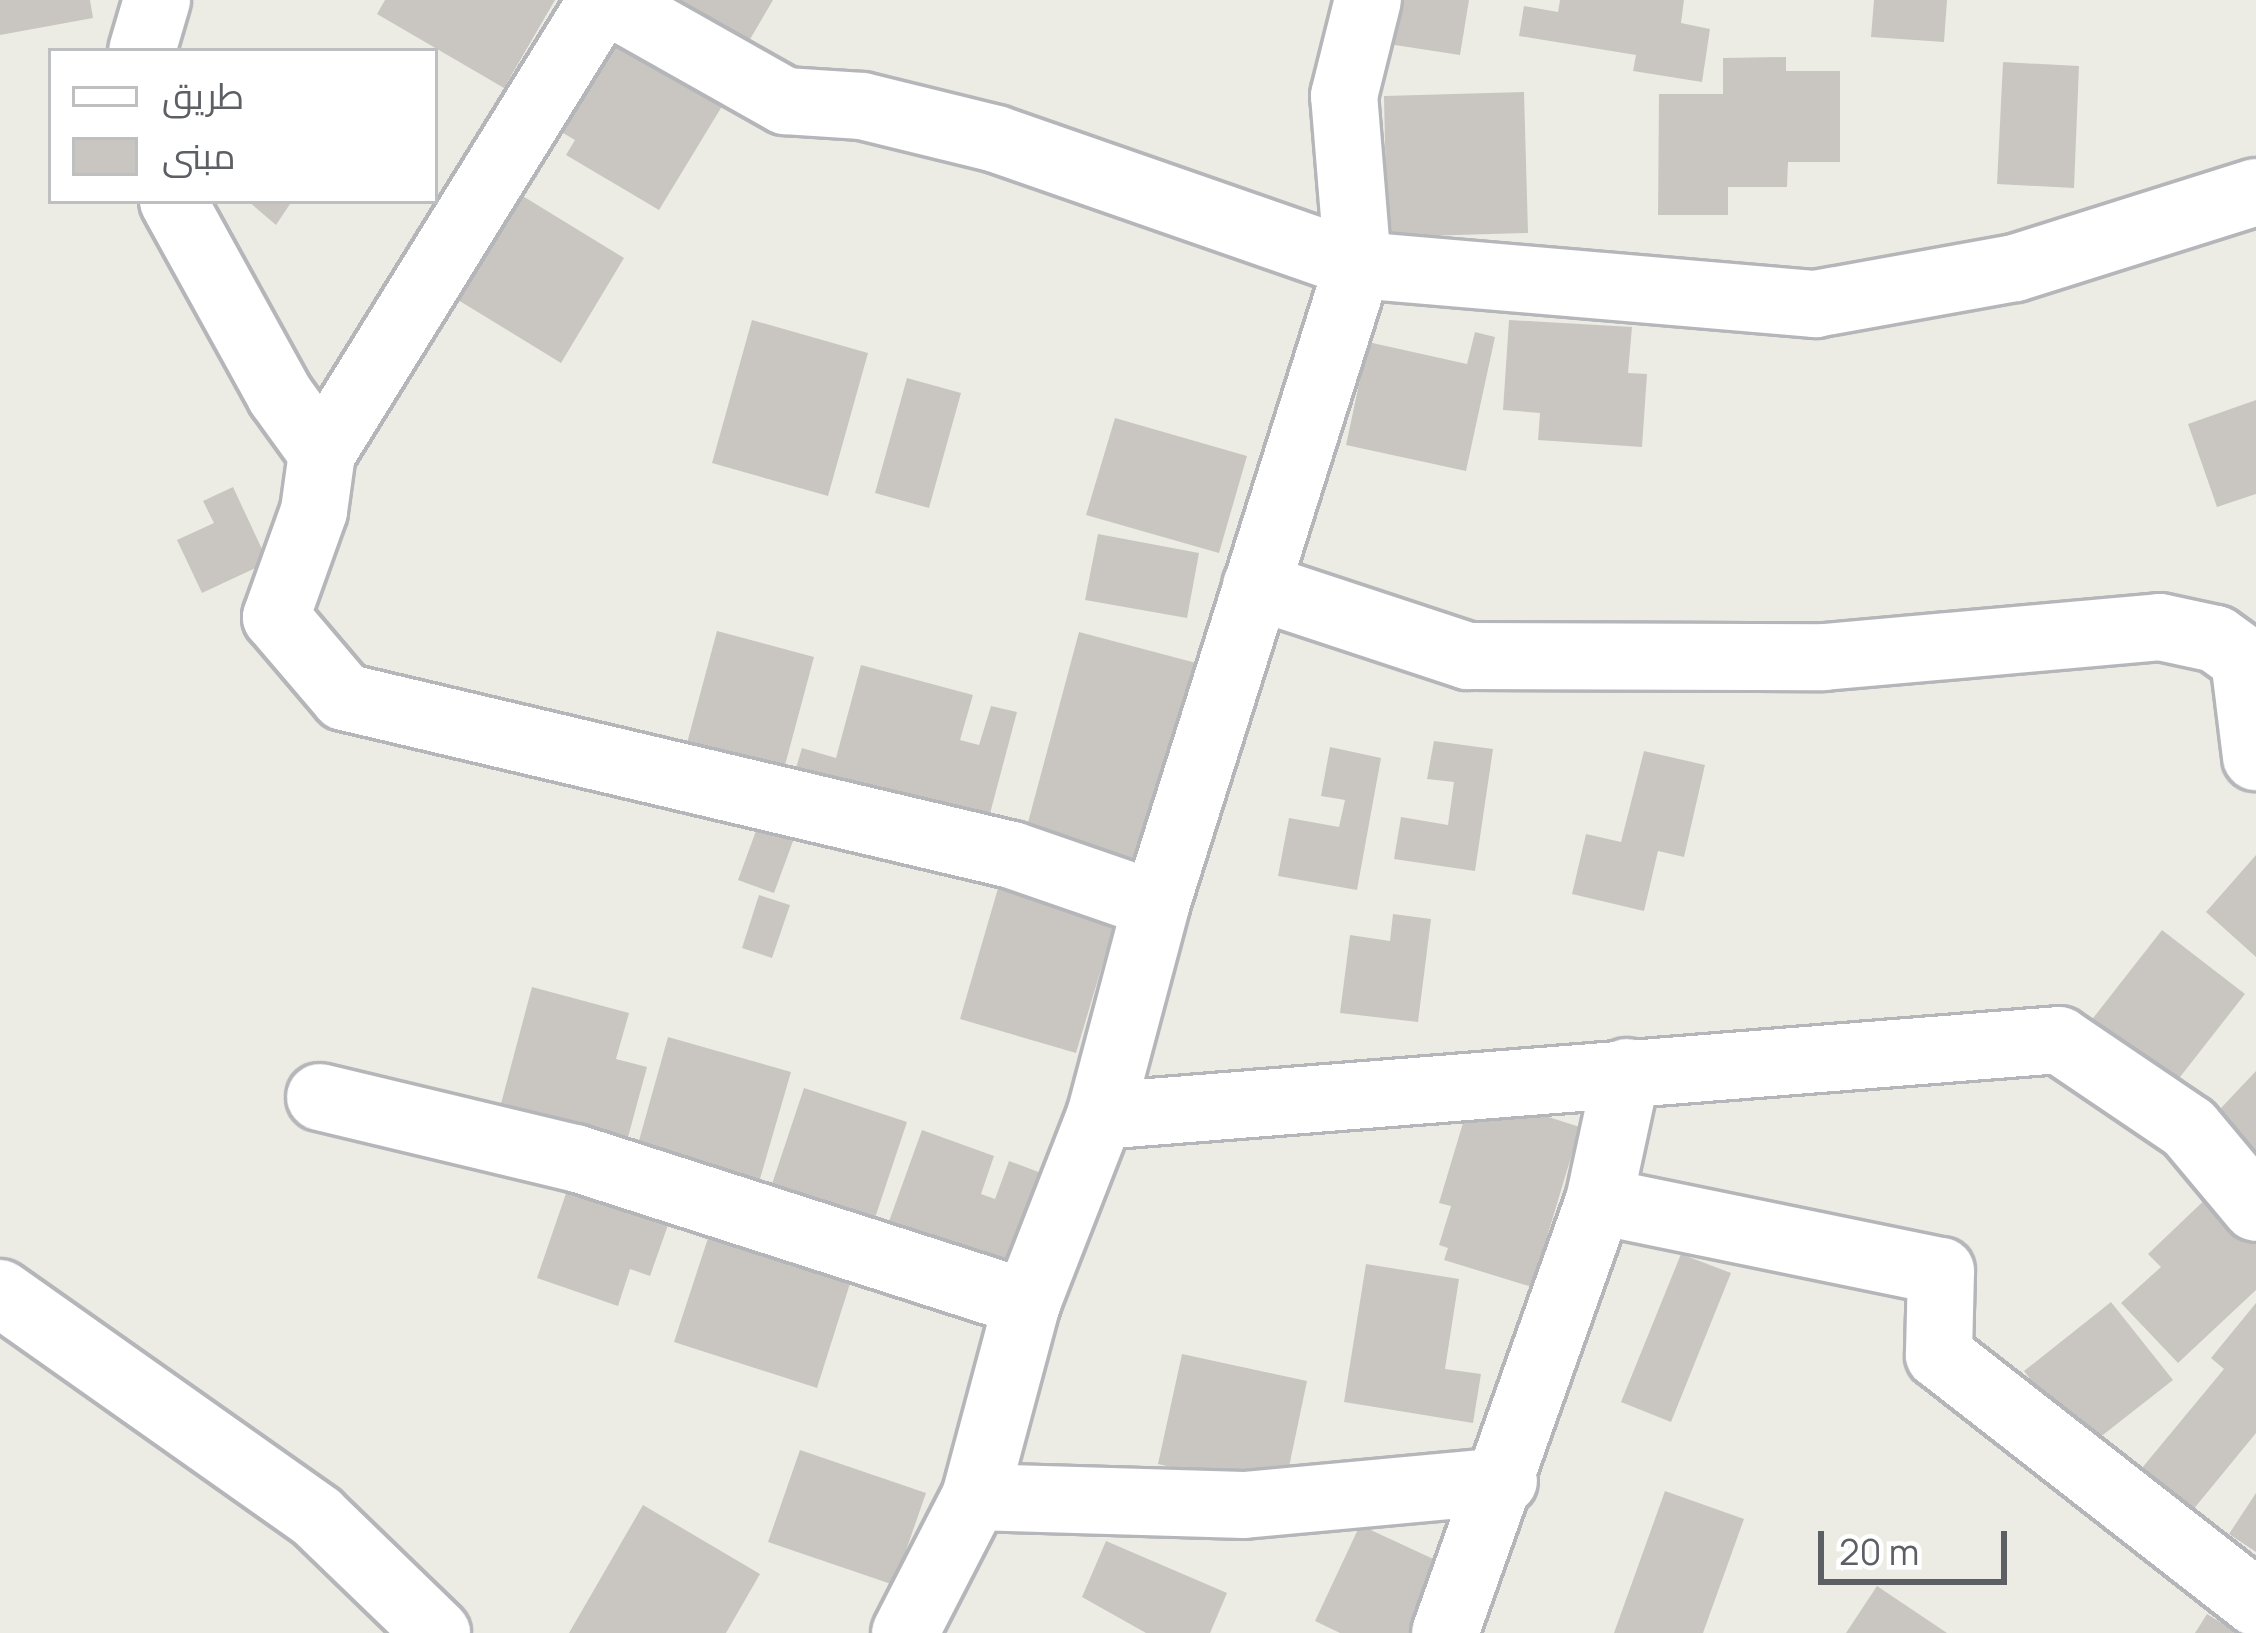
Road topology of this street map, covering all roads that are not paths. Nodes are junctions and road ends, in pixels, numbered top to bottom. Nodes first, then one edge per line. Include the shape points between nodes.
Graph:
1 (157, 0) edge
2 (604, 0) edge
3 (1368, 0) edge
4 (143, 48) edge
5 (2256, 192) edge
6 (175, 204) edge
7 (1358, 265) junction
8 (322, 453) junction
9 (1256, 586) junction
10 (2256, 757) edge
11 (1156, 905) junction
12 (1627, 1072) junction
13 (320, 1097) dead end
14 (1100, 1116) junction
15 (1599, 1201) junction
16 (2256, 1208) edge
17 (0, 1294) edge
18 (1027, 1304) junction
19 (1504, 1481) junction
20 (974, 1498) junction
21 (2256, 1603) edge
22 (437, 1633) edge
23 (904, 1633) edge
24 (1444, 1633) edge

1 - 4 street
2 - 7 street via 785,101 862,106 997,139
2 - 8 street
3 - 7 street via 1344,96
5 - 7 street via 2015,268 1815,304
6 - 8 street via 280,395
7 - 9 street
8 - 11 street via 314,511 276,616 344,698 1012,855
9 - 10 street via 1468,656 1824,657 2160,626 2216,639 2244,658
9 - 11 street
11 - 14 street
12 - 14 street
12 - 15 street
12 - 16 street via 2059,1040 2189,1128
13 - 18 street via 575,1158
14 - 18 street
15 - 19 street
15 - 21 street via 1941,1270 1939,1354
17 - 22 street via 317,1517
18 - 20 street
19 - 20 street via 1244,1505
19 - 24 street
20 - 23 street

